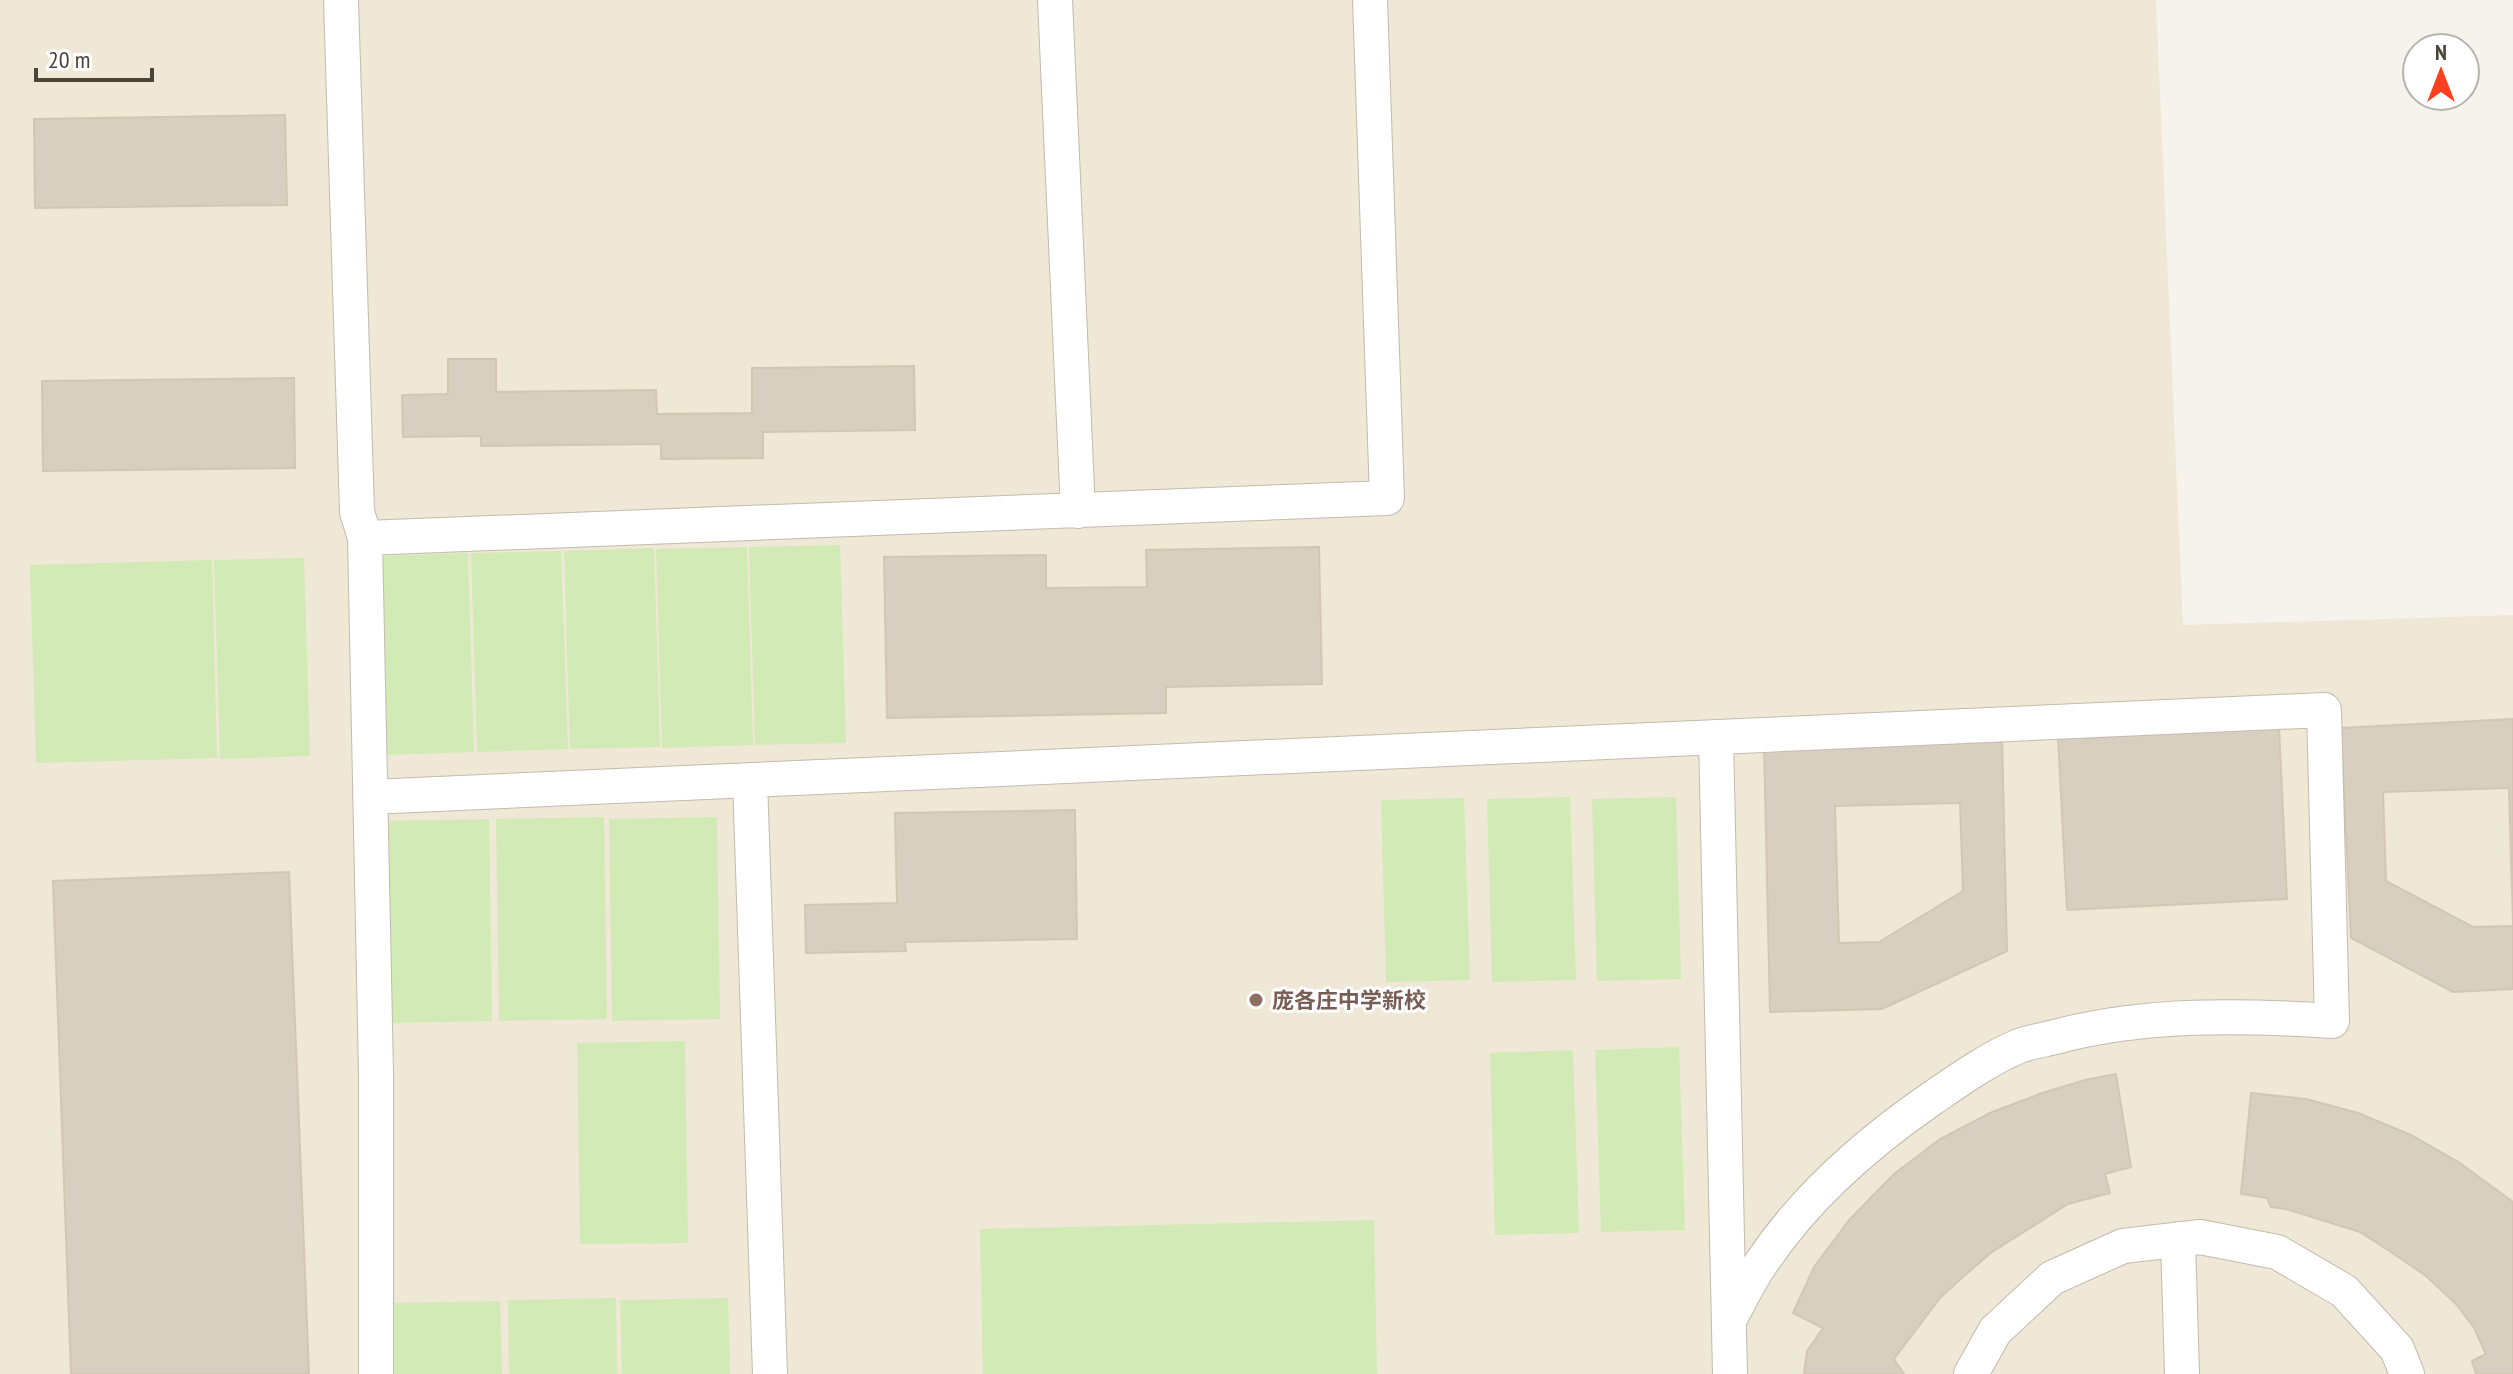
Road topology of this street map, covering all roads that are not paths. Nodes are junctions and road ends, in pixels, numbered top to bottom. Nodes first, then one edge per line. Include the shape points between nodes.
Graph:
1 (341, 0) edge
2 (1055, 0) edge
3 (1370, 0) edge
4 (1078, 511) junction
5 (365, 538) junction
6 (1716, 737) junction
7 (750, 780) junction
8 (370, 797) junction
9 (2178, 1239) junction
10 (1729, 1320) junction
11 (376, 1374) edge
12 (770, 1374) edge
13 (1730, 1374) edge
14 (1971, 1374) edge
15 (2182, 1374) edge
16 (2407, 1374) edge

1 - 5 street via 357,512
2 - 4 street
3 - 4 street via 1387,498
4 - 5 street
5 - 8 street
6 - 7 street
6 - 10 street
6 - 10 street via 2324,710 2331,975 2332,1021 2209,1017 2087,1028 2020,1046 1964,1076 1870,1145 1810,1202 1761,1263
7 - 8 street
7 - 12 street
8 - 11 street
9 - 14 street via 2123,1246 2052,1278 1995,1331
9 - 15 street
9 - 16 street via 2200,1237 2277,1252 2344,1291 2397,1349
10 - 13 street

